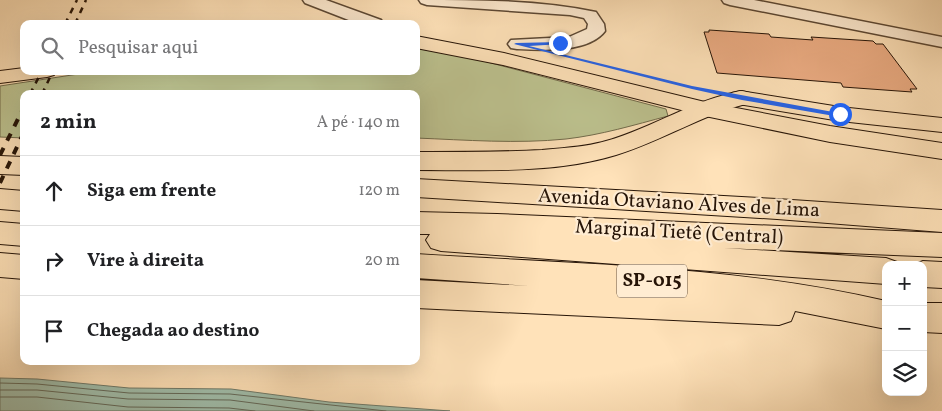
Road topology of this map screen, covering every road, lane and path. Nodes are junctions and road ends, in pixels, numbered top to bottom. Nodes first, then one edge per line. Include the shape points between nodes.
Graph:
1 (312, 0) edge
2 (427, 0) edge
3 (730, 0) edge
4 (358, 20) edge
5 (420, 31) edge
6 (942, 42) edge
7 (420, 43) edge
8 (516, 44) junction
9 (20, 67) edge
10 (0, 69) edge
11 (20, 74) edge
12 (0, 77) edge
13 (742, 98) junction
14 (705, 110) junction
15 (942, 125) edge
16 (942, 151) edge
17 (420, 162) edge
18 (0, 165) edge
19 (20, 166) edge
20 (420, 188) edge
21 (0, 199) edge
22 (20, 202) edge
23 (942, 220) edge
24 (420, 223) edge
25 (0, 233) edge
26 (20, 235) edge
27 (420, 238) edge
28 (942, 245) edge
29 (0, 265) edge
30 (420, 266) edge
31 (20, 267) edge
32 (882, 271) edge
33 (927, 274) edge
34 (942, 275) edge
35 (420, 294) edge
36 (882, 314) edge
37 (882, 315) edge
38 (927, 317) edge
39 (942, 318) edge

1 - 4 street via 324,12
2 - 8 street via 571,10 590,15 596,24 596,31 582,39
3 - 6 street
5 - 8 main road
7 - 14 main road via 504,59
8 - 13 main road
9 - 10 main road
11 - 12 main road
13 - 14 main road
13 - 15 main road via 840,114
14 - 16 main road
14 - 17 main road via 608,149 510,160
18 - 19 main road
20 - 23 main road, Avenida Otaviano Alves de Lima
21 - 22 main road
24 - 28 main road, Marginal Tietê (Central) via 488,223
25 - 26 main road
27 - 32 main road
29 - 31 main road
30 - 36 main road, SP-015 via 740,289
33 - 34 main road
35 - 37 main road, SP-015
38 - 39 main road

